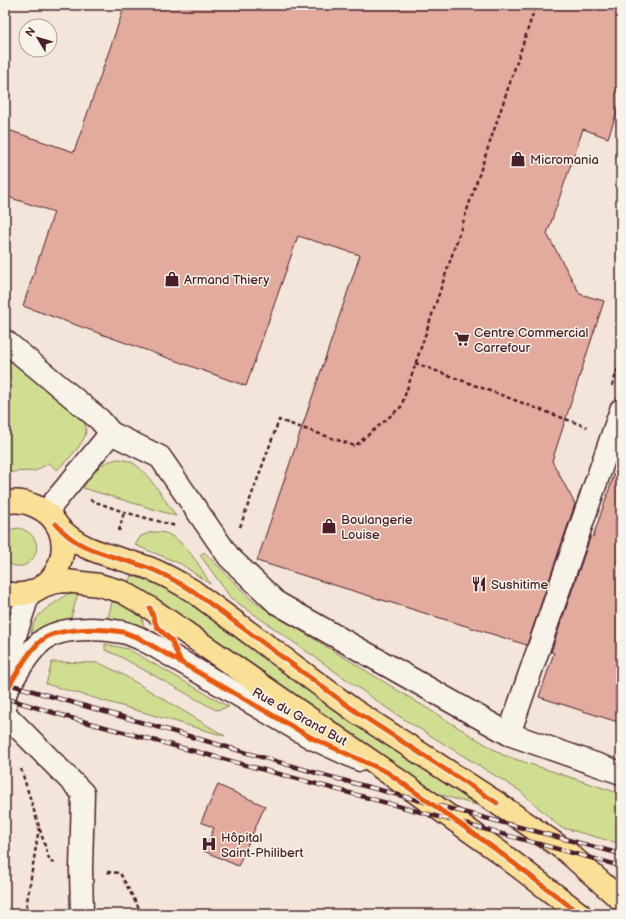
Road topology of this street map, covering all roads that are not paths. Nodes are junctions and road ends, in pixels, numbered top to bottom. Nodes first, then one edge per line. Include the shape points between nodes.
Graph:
1 (5, 341) edge
2 (621, 410) edge
3 (111, 433) junction
4 (9, 501) edge
5 (51, 518) junction
6 (36, 590) junction
7 (5, 593) edge
8 (5, 693) edge
9 (509, 734) junction
10 (387, 772) junction
11 (621, 773) edge
12 (621, 900) edge
13 (82, 914) edge
14 (580, 914) edge

1 - 3 street via 100,420
2 - 9 street
3 - 5 street
3 - 9 street via 160,457 229,557 277,603
4 - 5 main road via 32,504
5 - 6 main road via 62,538 62,554 54,575
5 - 12 main road via 64,534 85,547 147,567 193,590 355,712 497,802 566,851
6 - 7 main road, Rue du Grand But via 21,594
6 - 8 street via 5,666
6 - 10 main road, Rue du Grand But via 55,582 73,581 99,585 131,596 167,618
8 - 10 street, Rue du Grand But via 34,649 52,634 86,630 122,632 137,637 312,738
8 - 13 street via 5,714 83,793
9 - 11 street
10 - 14 main road, Rue du Grand But

